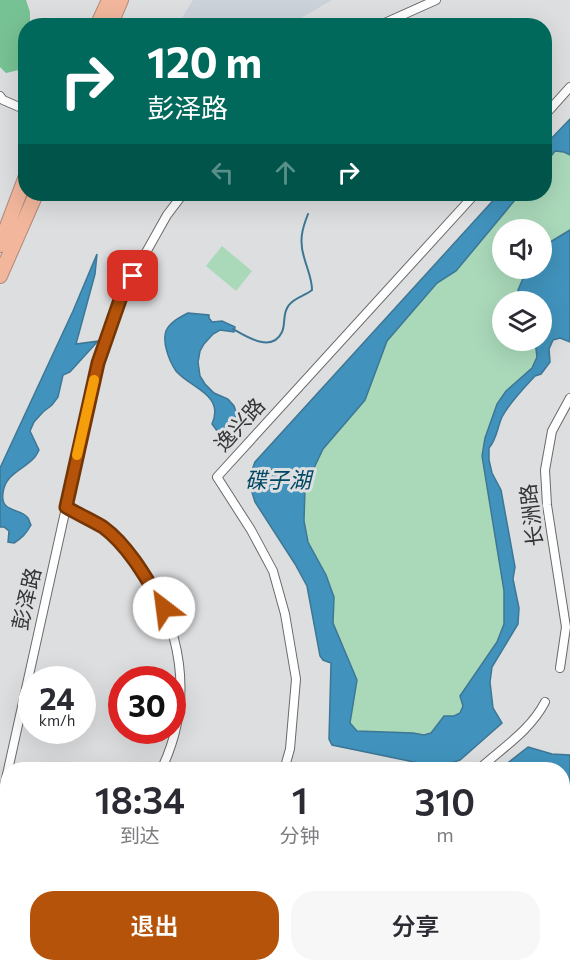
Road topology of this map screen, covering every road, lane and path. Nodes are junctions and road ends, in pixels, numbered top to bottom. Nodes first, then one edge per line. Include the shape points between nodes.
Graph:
1 (109, 0) edge
2 (121, 0) edge
3 (436, 0) edge
4 (101, 18) edge
5 (113, 18) edge
6 (396, 18) edge
7 (570, 87) edge
8 (1, 100) edge
9 (18, 107) edge
10 (552, 107) edge
11 (18, 197) edge
12 (33, 201) edge
13 (177, 201) edge
14 (469, 201) edge
15 (0, 245) edge
16 (0, 276) edge
17 (570, 398) edge
18 (66, 507) junction
19 (560, 668) dead end
20 (544, 702) dead end
21 (10, 762) edge
22 (164, 762) edge
23 (286, 762) edge
24 (488, 762) edge

1 - 4 highway
2 - 5 highway
3 - 6 street
7 - 10 street
8 - 9 street
11 - 15 highway
12 - 16 highway
13 - 18 street, 彭泽路 via 121,297 98,363
14 - 23 street, 逸兴路 via 217,477 273,571 285,614 296,679
17 - 19 street, 长洲路 via 552,431 545,470 566,627
18 - 21 street, 彭泽路
18 - 22 street via 104,528 125,548 164,608 178,651 181,687 176,728
20 - 24 street via 531,723

